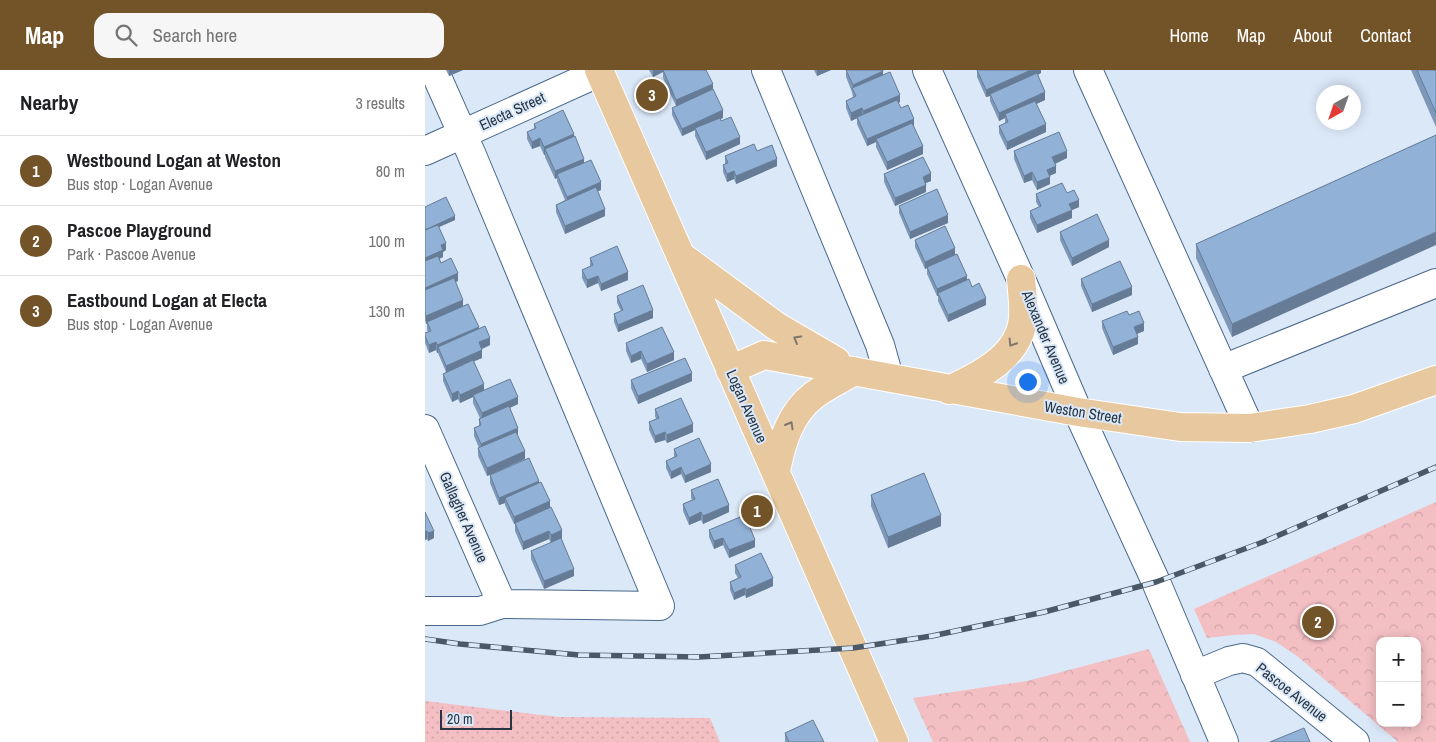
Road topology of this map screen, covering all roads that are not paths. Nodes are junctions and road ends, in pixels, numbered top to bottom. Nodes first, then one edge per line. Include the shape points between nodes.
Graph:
1 (434, 70) edge
2 (766, 70) edge
3 (927, 70) edge
4 (1088, 70) edge
5 (600, 71) edge
6 (463, 134) junction
7 (425, 151) edge
8 (681, 255) junction
9 (1021, 279) junction
10 (1436, 284) edge
11 (1223, 369) junction
12 (730, 370) junction
13 (855, 371) junction
14 (889, 377) junction
15 (1436, 380) edge
16 (949, 390) junction
17 (1078, 412) junction
18 (1250, 428) junction
19 (425, 430) edge
20 (776, 471) junction
21 (502, 604) junction
22 (425, 612) edge
23 (1195, 675) junction
24 (894, 742) edge
25 (1224, 742) edge
26 (1355, 742) edge

1 - 6 street
2 - 14 street via 880,344
3 - 9 street, Alexander Avenue
4 - 11 street
5 - 6 street, Electa Street
5 - 8 main road, Logan Avenue
6 - 7 street, Electa Street
6 - 21 street via 660,606
8 - 12 main road, Logan Avenue
13 -> 8 main road via 776,326
9 -> 16 main road via 1023,318 1012,346 992,368
9 - 17 street, Alexander Avenue
10 - 11 street
11 - 18 street
12 - 13 main road, Weston Street via 764,355
12 - 20 main road, Logan Avenue
13 - 14 main road, Weston Street
20 -> 13 main road via 786,433 802,407 813,396
14 - 16 main road, Weston Street
15 - 18 main road, Weston Street via 1354,409
16 - 17 main road, Weston Street
17 - 18 main road, Weston Street via 1180,427
17 - 23 street, Alexander Avenue
19 - 21 street, Gallagher Avenue
20 - 24 main road, Logan Avenue
21 - 22 street via 480,611
23 - 25 street, Alexander Avenue
23 - 26 street, Pascoe Avenue via 1243,658 1257,662

